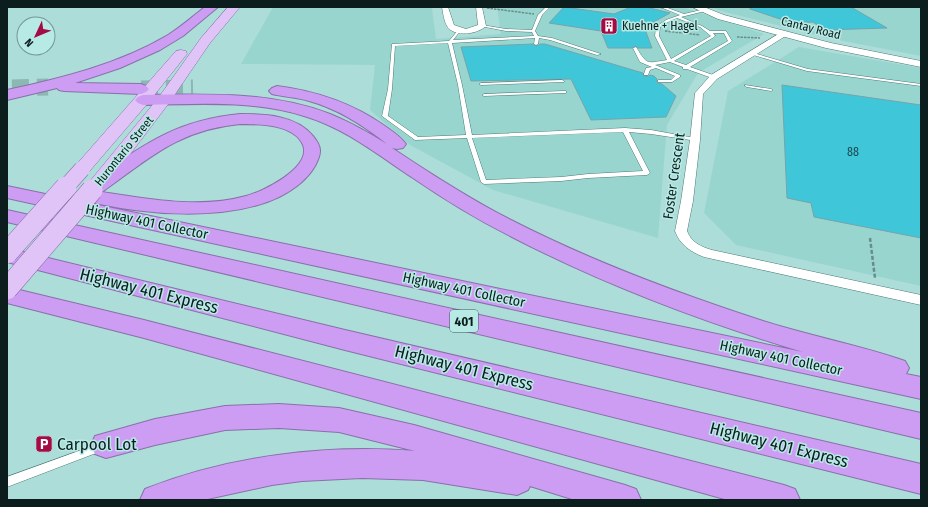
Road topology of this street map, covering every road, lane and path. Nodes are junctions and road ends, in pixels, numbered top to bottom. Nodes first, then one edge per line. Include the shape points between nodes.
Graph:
1 (212, 7) edge
2 (219, 7) edge
3 (234, 7) edge
4 (445, 7) edge
5 (479, 7) edge
6 (482, 7) edge
7 (548, 7) edge
8 (662, 7) edge
9 (700, 9) edge
10 (540, 15) junction
11 (684, 15) junction
12 (676, 17) junction
13 (482, 26) junction
14 (459, 30) junction
15 (533, 31) junction
16 (710, 32) junction
17 (783, 35) junction
18 (537, 37) junction
19 (450, 42) junction
20 (536, 44) dead end
21 (635, 48) dead end
22 (752, 53) junction
23 (599, 54) dead end
24 (670, 62) junction
25 (650, 64) junction
26 (921, 64) edge
27 (656, 67) junction
28 (685, 68) junction
29 (646, 74) dead end
30 (714, 77) junction
31 (562, 81) dead end
32 (660, 81) dead end
33 (481, 84) dead end
34 (921, 85) edge
35 (747, 86) dead end
36 (55, 87) tunnel mouth
37 (193, 88) tunnel mouth
38 (9, 90) edge
39 (771, 90) dead end
40 (564, 92) dead end
41 (142, 94) junction
42 (484, 95) dead end
43 (164, 100) junction
44 (625, 130) junction
45 (469, 136) junction
46 (695, 140) junction
47 (111, 174) junction
48 (431, 182) junction
49 (7, 188) edge
50 (92, 190) joint
51 (7, 192) edge
52 (7, 216) edge
53 (870, 238) dead end
54 (7, 254) edge
55 (876, 278) dead end
56 (7, 289) edge
57 (7, 295) edge
58 (921, 300) edge
59 (7, 309) edge
60 (144, 329) junction
61 (921, 375) edge
62 (921, 388) edge
63 (921, 426) edge
64 (106, 445) joint
65 (921, 479) edge
66 (7, 482) edge
67 (156, 500) edge
68 (615, 500) edge
69 (625, 500) edge
70 (784, 500) edge

1 - 38 highway via 174,37 134,57 68,80
2 - 41 main road, Hurontario Street
3 - 43 main road, Hurontario Street via 205,41
4 - 14 street via 451,26
5 - 13 street
6 - 10 path
7 - 10 lane
8 - 11 lane
9 - 11 lane
9 - 17 street, Cantay Road
10 - 15 lane
11 - 12 lane
12 - 16 lane
12 - 24 lane via 660,25 657,34
13 - 14 street via 475,30
13 - 15 lane
14 - 19 lane
15 - 18 lane
16 - 24 lane via 713,36
16 - 28 lane via 725,32 730,41
17 - 22 street, Foster Crescent
17 - 26 street, Cantay Road
18 - 19 lane
18 - 20 lane
18 - 23 lane
19 - 45 lane
19 - 45 lane via 393,45 385,116 417,139
21 - 25 lane via 642,61
22 - 30 street, Foster Crescent
22 - 34 lane via 807,70
24 - 25 lane
24 - 28 lane
25 - 27 lane
27 - 29 lane via 648,69
27 - 32 lane via 678,76 672,81
28 - 30 lane
30 - 46 street, Foster Crescent via 699,93
31 - 33 lane
35 - 39 lane
36 - 41 highway
37 - 48 highway via 282,92 327,100 343,106 406,150
40 - 42 lane
41 - 43 highway
41 - 54 main road, Hurontario Street, bridge via 82,169
43 - 47 main road, Hurontario Street
43 - 48 highway via 260,102 309,112 338,123 366,139
44 - 45 lane
44 - 45 lane via 647,173 484,182
44 - 46 lane
46 - 58 street, Foster Crescent via 681,231 691,246 709,254
47 - 49 highway via 177,134 212,122 252,119 284,124 296,128 312,145 307,165 285,186 243,203 215,208 191,209 20,187
47 - 50 highway
48 - 61 highway via 529,238 646,290 758,330
50 - 56 main road, Hurontario Street, bridge
51 - 62 highway, Highway 401 Collector / 401
52 - 63 highway, 401
53 - 55 path
54 - 65 highway, Highway 401 Express via 345,340
57 - 60 highway
59 - 60 highway via 60,321
60 - 70 highway
64 - 66 lane
64 - 69 highway via 154,432 225,418 279,416 339,420 414,438
67 - 68 highway via 223,480 301,467 391,464 520,481

